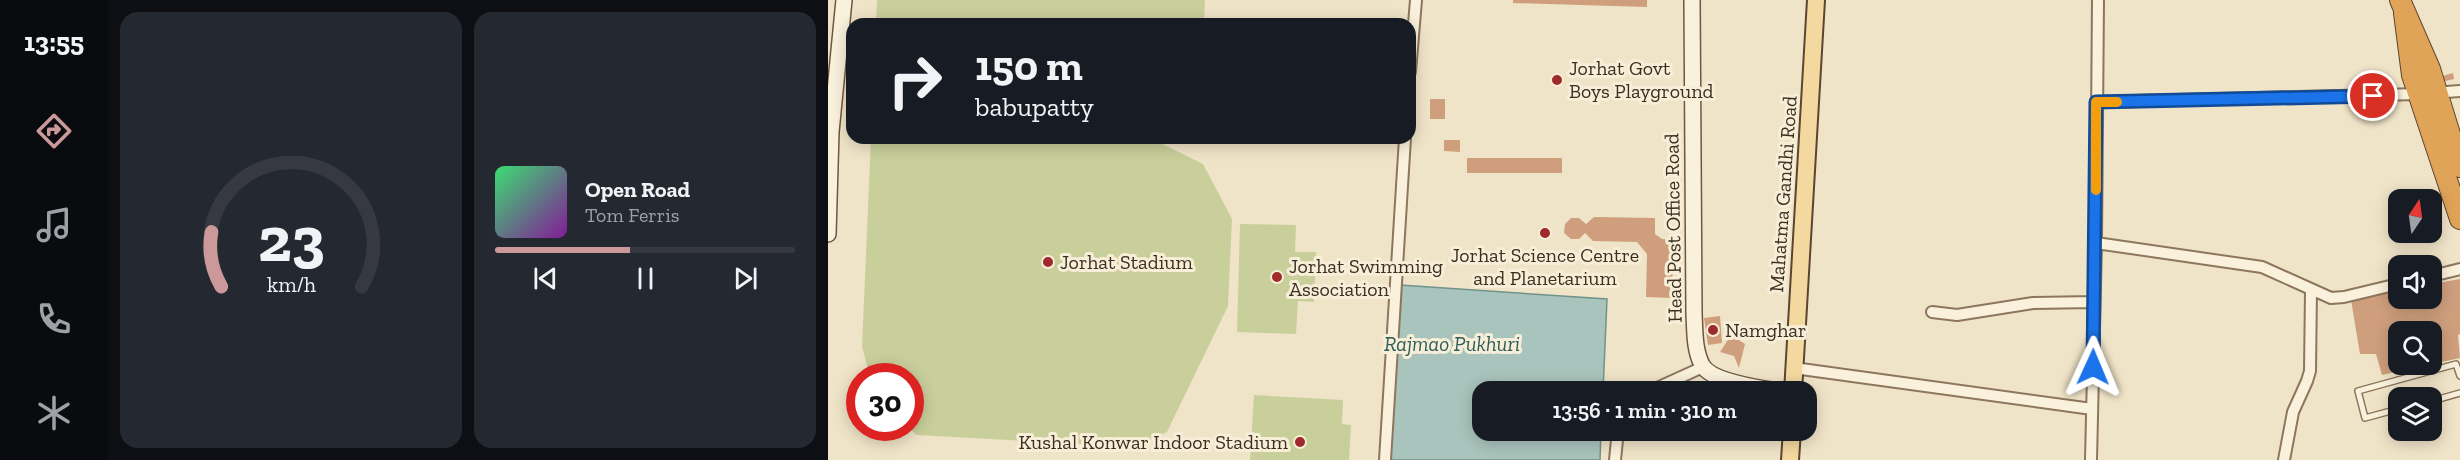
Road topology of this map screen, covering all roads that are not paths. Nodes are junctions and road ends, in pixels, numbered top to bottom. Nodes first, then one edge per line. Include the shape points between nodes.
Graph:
1 (844, 0) edge
2 (1416, 0) edge
3 (1692, 0) edge
4 (1816, 0) edge
5 (2098, 0) edge
6 (2402, 7) edge
7 (1414, 18) edge
8 (2460, 91) edge
9 (2428, 94) junction
10 (2096, 102) junction
11 (1406, 144) edge
12 (2460, 166) edge
13 (828, 216) edge
14 (2460, 219) edge
15 (828, 234) edge
16 (2096, 243) junction
17 (2460, 269) edge
18 (2442, 274) edge
19 (2388, 286) edge
20 (2311, 290) junction
21 (2094, 302) junction
22 (1932, 312) dead end
23 (1703, 367) junction
24 (1794, 368) junction
25 (2460, 376) edge
26 (1672, 381) edge
27 (1729, 381) edge
28 (1793, 381) edge
29 (2460, 393) edge
30 (2442, 398) edge
31 (2092, 410) junction
32 (2388, 412) edge
33 (1617, 441) edge
34 (1791, 441) edge
35 (1385, 460) edge
36 (1615, 460) edge
37 (1790, 460) edge
38 (2091, 460) edge
39 (2284, 460) edge

1 - 13 street via 831,132
2 - 7 street
3 - 23 street, Head Post Office Road via 1694,314 1697,353
4 - 24 main road, Mahatma Gandhi Road
5 - 10 street
6 - 9 highway via 2430,69
8 - 9 street
9 - 10 street
9 - 12 highway
9 - 14 highway
10 - 16 street
11 - 35 street
13 - 15 street
16 - 20 street via 2262,267
16 - 21 street
17 - 18 street
19 - 20 street via 2335,298
20 - 39 street via 2310,371 2295,403
21 - 22 street via 2033,303 1957,315
21 - 31 street
23 - 26 street
23 - 27 street
24 - 28 main road, Mahatma Gandhi Road
24 - 31 street
25 - 32 lane via 2456,364 2358,391 2365,418
29 - 30 lane
31 - 38 street
33 - 36 street
34 - 37 main road

